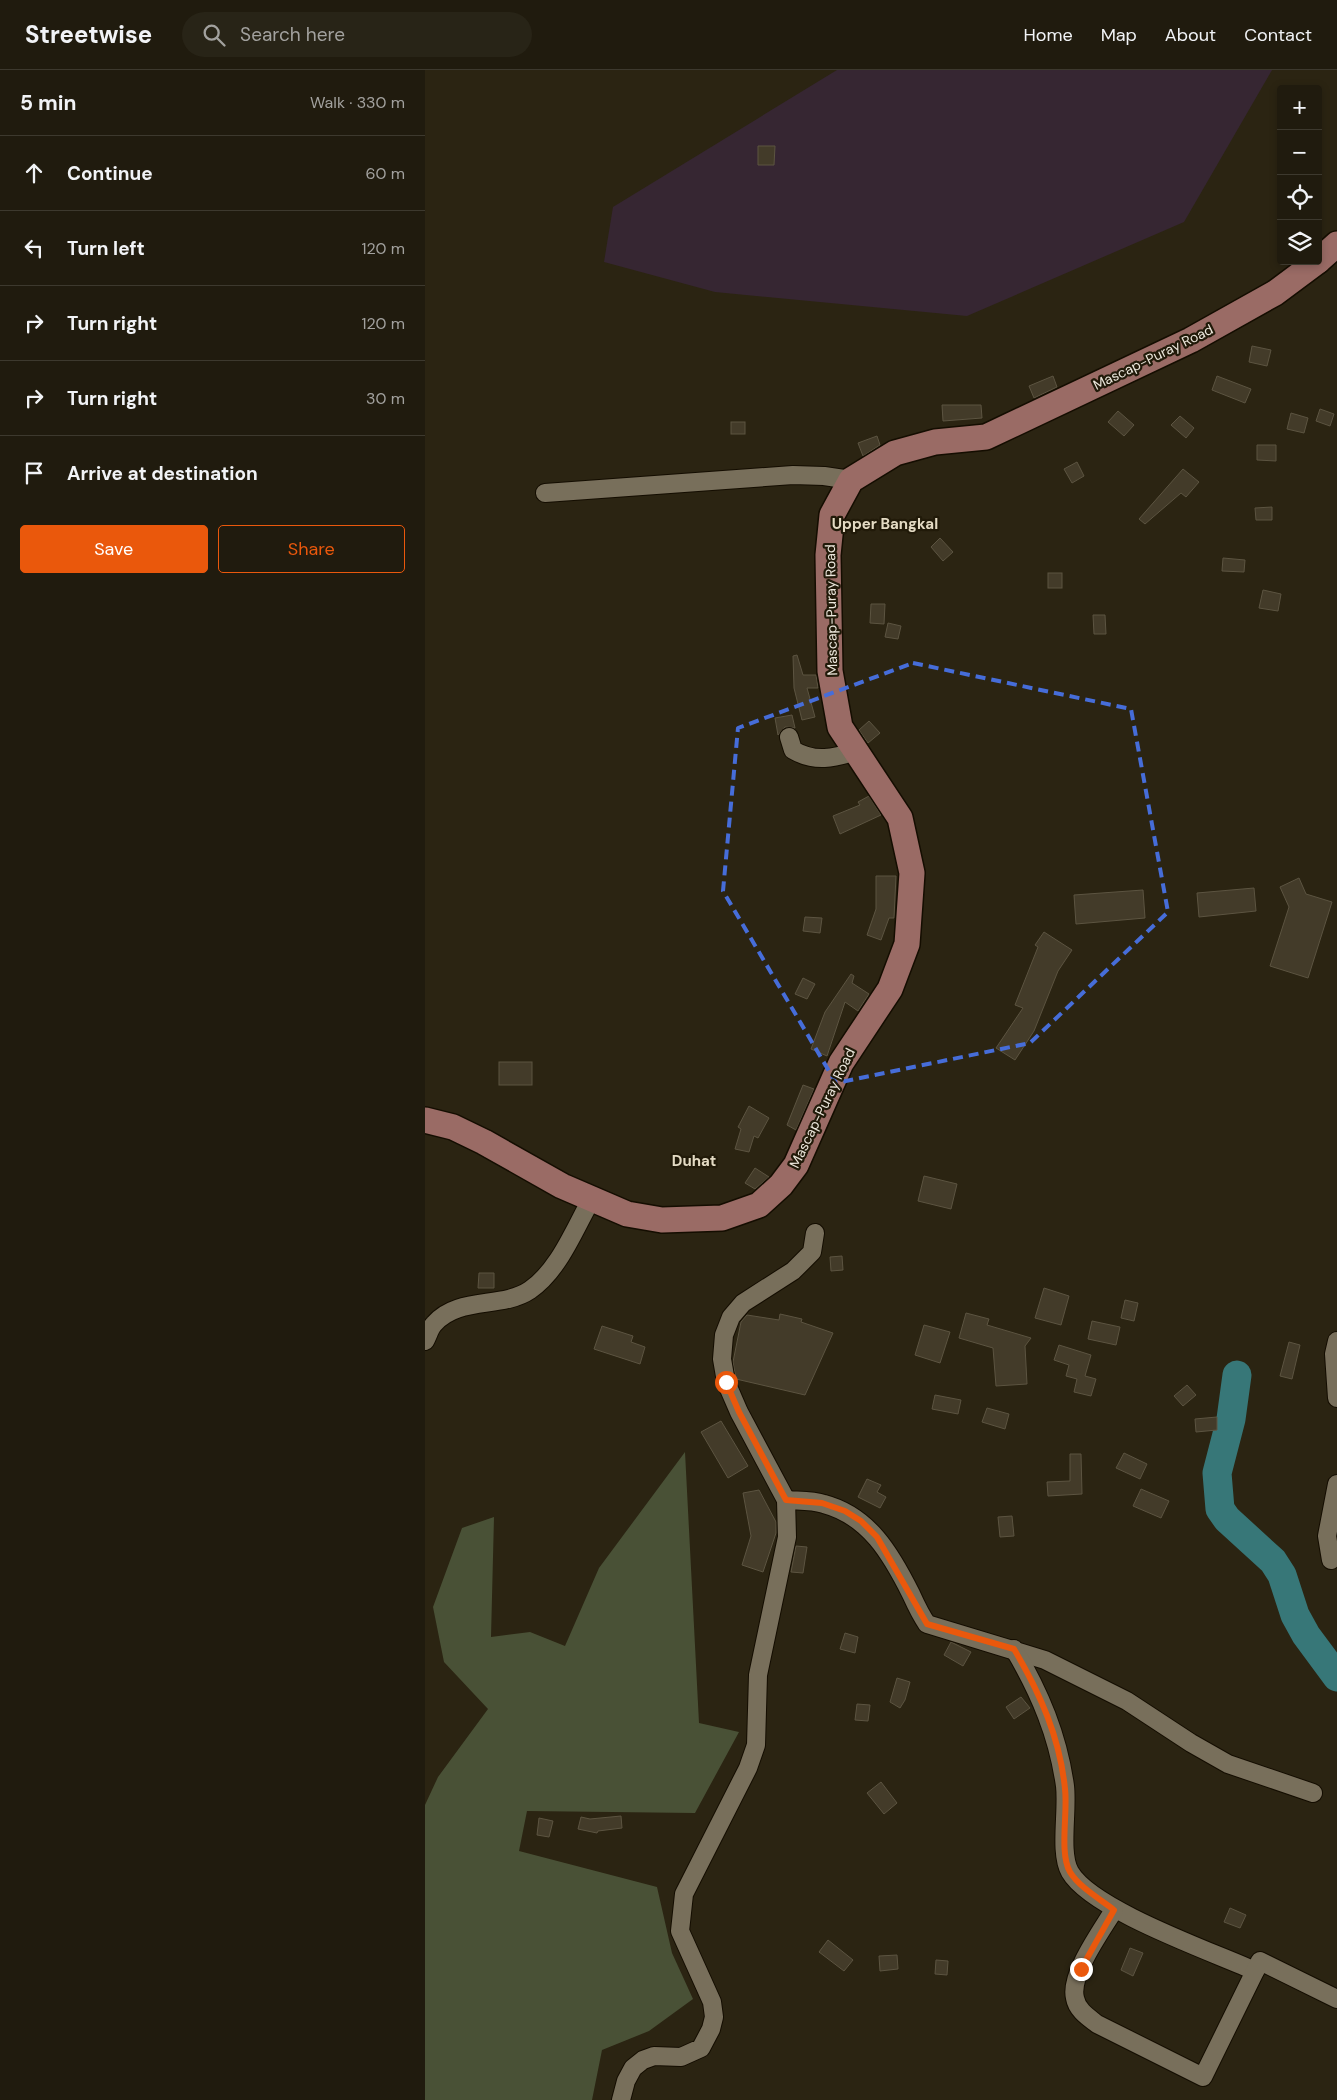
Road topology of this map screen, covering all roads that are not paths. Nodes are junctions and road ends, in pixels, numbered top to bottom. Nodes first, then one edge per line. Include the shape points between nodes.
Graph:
1 (1337, 244) edge
2 (1322, 257) edge
3 (1313, 265) edge
4 (851, 480) junction
5 (545, 493) dead end
6 (789, 737) dead end
7 (857, 751) junction
8 (425, 1120) edge
9 (591, 1200) junction
10 (815, 1233) dead end
11 (425, 1341) edge
12 (1337, 1341) edge
13 (1337, 1398) edge
14 (1337, 1484) edge
15 (786, 1500) junction
16 (1331, 1560) dead end
17 (1014, 1649) junction
18 (1313, 1793) dead end
19 (1114, 1910) junction
20 (1255, 1971) junction
21 (1337, 1999) edge
22 (621, 2100) edge

1 - 2 street, Mascap-Puray Road
3 - 4 street, Mascap-Puray Road via 1275,293 1191,340 986,437 935,442 895,453
4 - 5 street via 793,475
4 - 7 street, Mascap-Puray Road via 832,515 829,547 830,671 841,727
6 - 7 street via 793,750 812,759 838,757
7 - 9 street, Mascap-Puray Road via 900,818 912,873 907,944 890,989 841,1063 796,1165 781,1185 759,1204 722,1218 662,1220 627,1214
8 - 9 street, Mascap-Puray Road via 453,1127
9 - 11 street via 551,1271 529,1291 454,1310 434,1324
10 - 15 street via 812,1252 793,1271 743,1303 731,1317 724,1335 722,1359 726,1382
12 - 13 street via 1334,1354
14 - 16 street via 1327,1536
15 - 17 street via 822,1503 861,1521 877,1537 927,1624
15 - 22 street via 787,1537 758,1675 756,1745 748,1768 683,1894 680,1931 712,2002 714,2017 711,2029 701,2048 681,2057 654,2056 638,2064 626,2081
17 - 18 street via 1045,1660 1119,1697 1228,1764
17 - 19 street via 1034,1683 1058,1746 1067,1817 1065,1856 1070,1873
19 - 20 street
19 - 20 street via 1075,1984 1075,1998 1083,2014 1203,2077
20 - 21 street via 1260,1961

